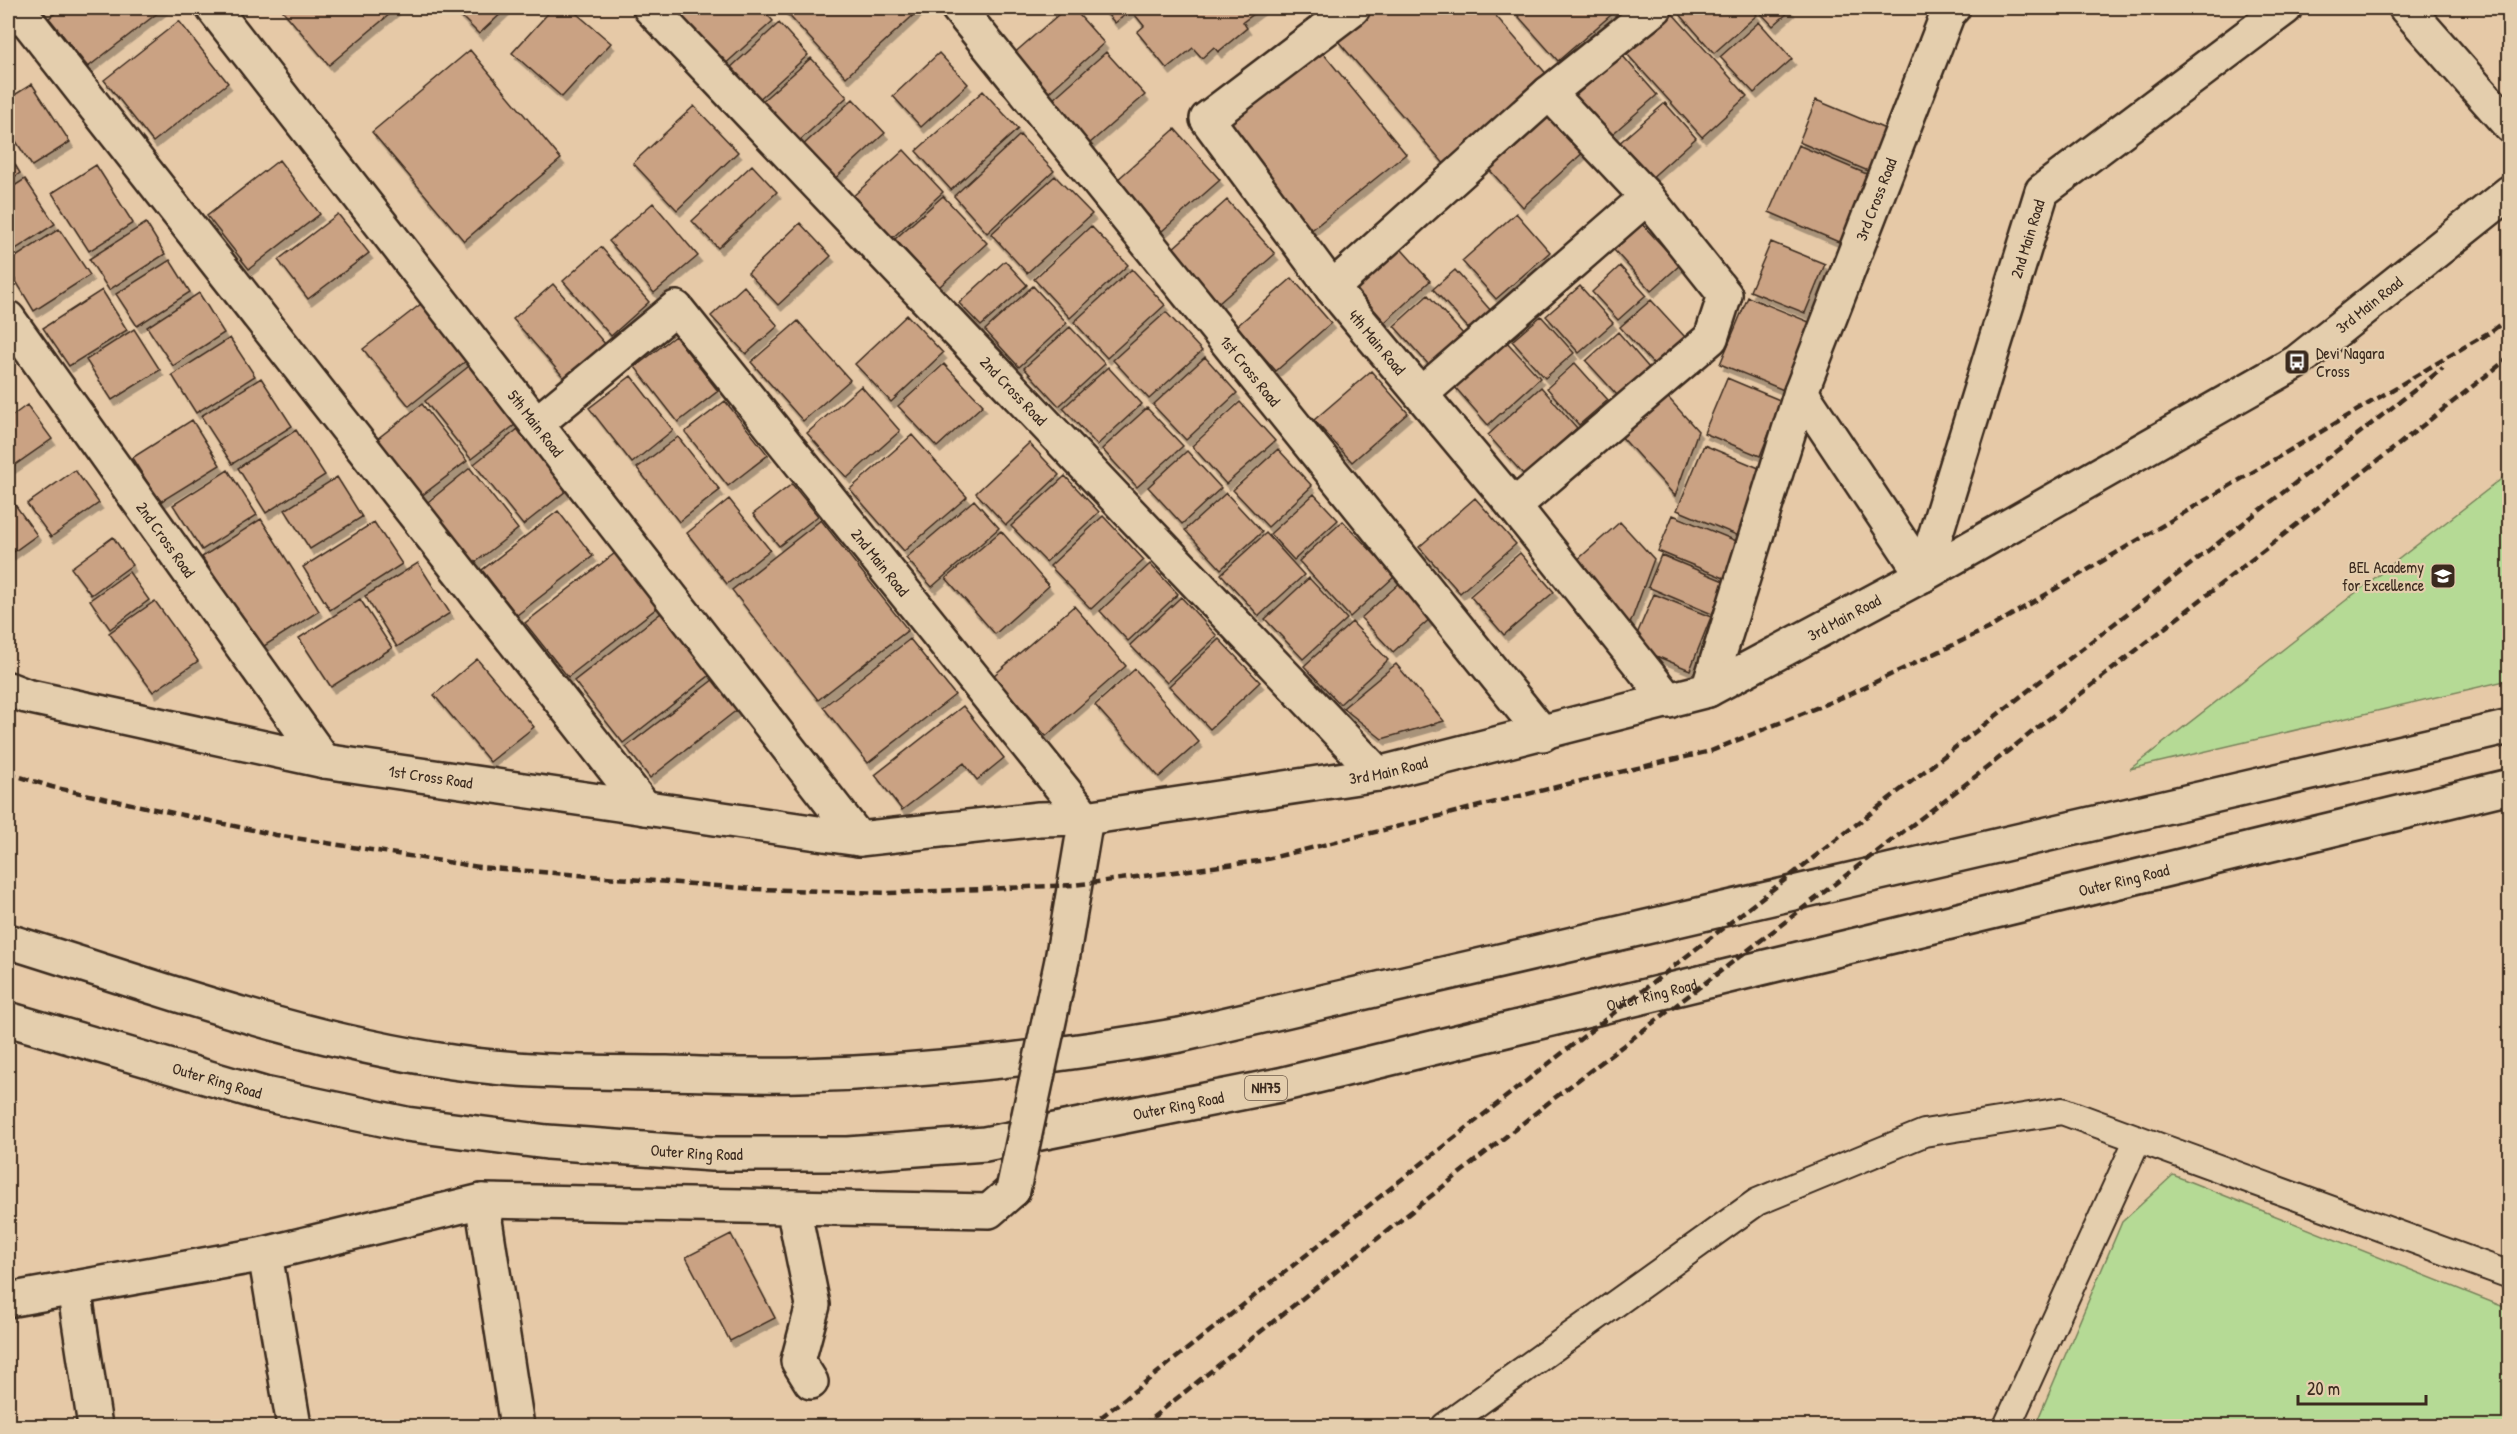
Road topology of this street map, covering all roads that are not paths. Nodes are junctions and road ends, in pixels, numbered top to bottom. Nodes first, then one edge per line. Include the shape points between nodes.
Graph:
1 (213, 8) edge
2 (650, 8) edge
3 (958, 8) edge
4 (1353, 8) edge
5 (1655, 8) edge
6 (1953, 8) edge
7 (2284, 8) edge
8 (2406, 8) edge
9 (13, 14) edge
10 (1549, 93) junction
11 (2510, 126) edge
12 (2510, 192) edge
13 (1647, 197) junction
14 (1332, 288) junction
15 (8, 318) edge
16 (1801, 392) junction
17 (1421, 394) junction
18 (536, 424) junction
19 (1514, 506) junction
20 (1923, 574) junction
21 (14, 686) edge
22 (1708, 690) junction
23 (1669, 701) junction
24 (2510, 727) edge
25 (1543, 734) junction
26 (324, 761) junction
27 (1378, 774) junction
28 (2510, 786) edge
29 (645, 808) junction
30 (1086, 818) junction
31 (859, 839) junction
32 (8, 941) edge
33 (8, 1018) edge
34 (2138, 1139) junction
35 (482, 1201) junction
36 (793, 1207) junction
37 (265, 1254) junction
38 (2510, 1275) edge
39 (74, 1288) junction
40 (10, 1295) edge
41 (811, 1382) dead end
42 (95, 1426) edge
43 (294, 1426) edge
44 (517, 1426) edge
45 (1445, 1426) edge
46 (2007, 1426) edge

1 - 18 main road, 5th Main Road
2 - 27 main road, 2nd Cross Road
3 - 25 main road, 1st Cross Road
4 - 14 main road, 4th Main Road via 1207,119
5 - 10 main road
6 - 16 main road, 3rd Cross Road
7 - 20 main road, 2nd Main Road via 2042,191
8 - 11 main road
9 - 29 main road
10 - 13 main road
10 - 14 main road
12 - 20 main road, 3rd Main Road via 2297,362
13 - 17 main road
13 - 19 main road via 1725,295 1711,338
14 - 17 main road, 4th Main Road
15 - 26 main road, 2nd Cross Road
16 - 20 main road
16 - 22 main road, 3rd Cross Road
17 - 19 main road, 4th Main Road
18 - 30 main road, 2nd Main Road via 676,308
18 - 31 main road, 5th Main Road
19 - 23 main road, 4th Main Road
20 - 22 main road, 3rd Main Road
21 - 26 main road, 1st Cross Road
22 - 23 main road, 3rd Main Road
23 - 25 main road, 3rd Main Road
24 - 32 main road via 1180,1035 1079,1053 917,1067 799,1075 546,1072 452,1062 279,1024
25 - 27 main road, 3rd Main Road
26 - 29 main road, 1st Cross Road
27 - 30 main road, 3rd Main Road
28 - 33 main road, Outer Ring Road / NH75 via 1280,1086 985,1144 848,1154 712,1154 547,1142 406,1124 264,1094
29 - 31 main road, 1st Cross Road
30 - 31 main road, 3rd Main Road via 1039,819
30 - 36 main road, bridge via 1062,960 1013,1190 989,1211
34 - 38 lane
34 - 45 lane via 2062,1111 1924,1133 1757,1202
34 - 46 lane
35 - 36 main road
35 - 37 main road
35 - 44 main road
36 - 41 main road via 813,1305 798,1361
37 - 39 main road
37 - 43 main road
39 - 40 main road
39 - 42 main road

